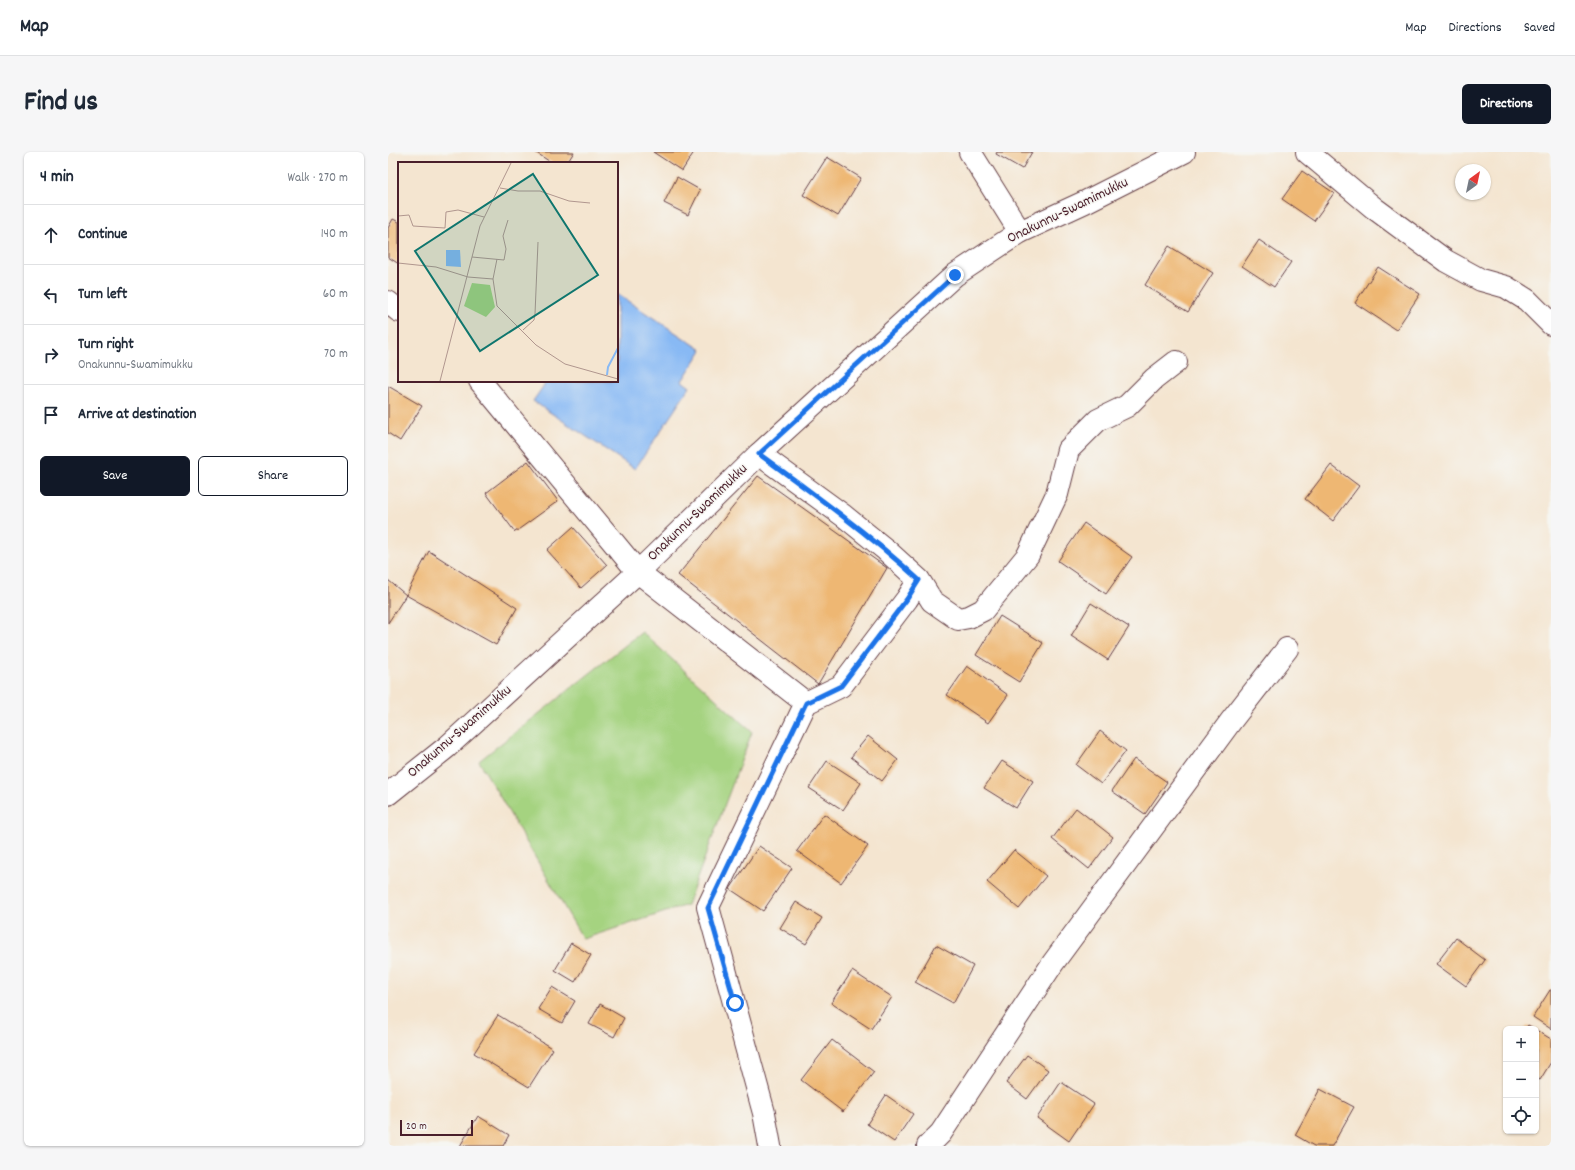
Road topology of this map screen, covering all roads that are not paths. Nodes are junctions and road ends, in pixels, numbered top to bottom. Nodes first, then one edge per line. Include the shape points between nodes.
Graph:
1 (970, 152) edge
2 (1184, 152) edge
3 (1307, 152) edge
4 (1020, 232) junction
5 (388, 302) edge
6 (398, 310) edge
7 (1551, 324) edge
8 (1176, 362) dead end
9 (481, 382) edge
10 (759, 454) junction
11 (638, 572) junction
12 (919, 580) junction
13 (1287, 649) dead end
14 (806, 703) junction
15 (388, 794) edge
16 (770, 1146) edge
17 (928, 1146) edge

1 - 4 street
2 - 4 street, Onakunnu-Swamimukku
3 - 7 street via 1374,208 1446,261 1481,280 1506,287 1527,300
4 - 10 street, Onakunnu-Swamimukku via 955,275
5 - 6 street
8 - 12 street via 1154,379 1127,406 1098,420 1068,450 1057,494 1028,555 983,610 958,619 932,601
9 - 11 street
10 - 11 street, Onakunnu-Swamimukku
10 - 12 street via 850,521
11 - 14 street
11 - 15 street, Onakunnu-Swamimukku via 447,747
12 - 14 street via 841,686
13 - 17 street via 1053,963 941,1133
14 - 16 street via 708,908 764,1113

